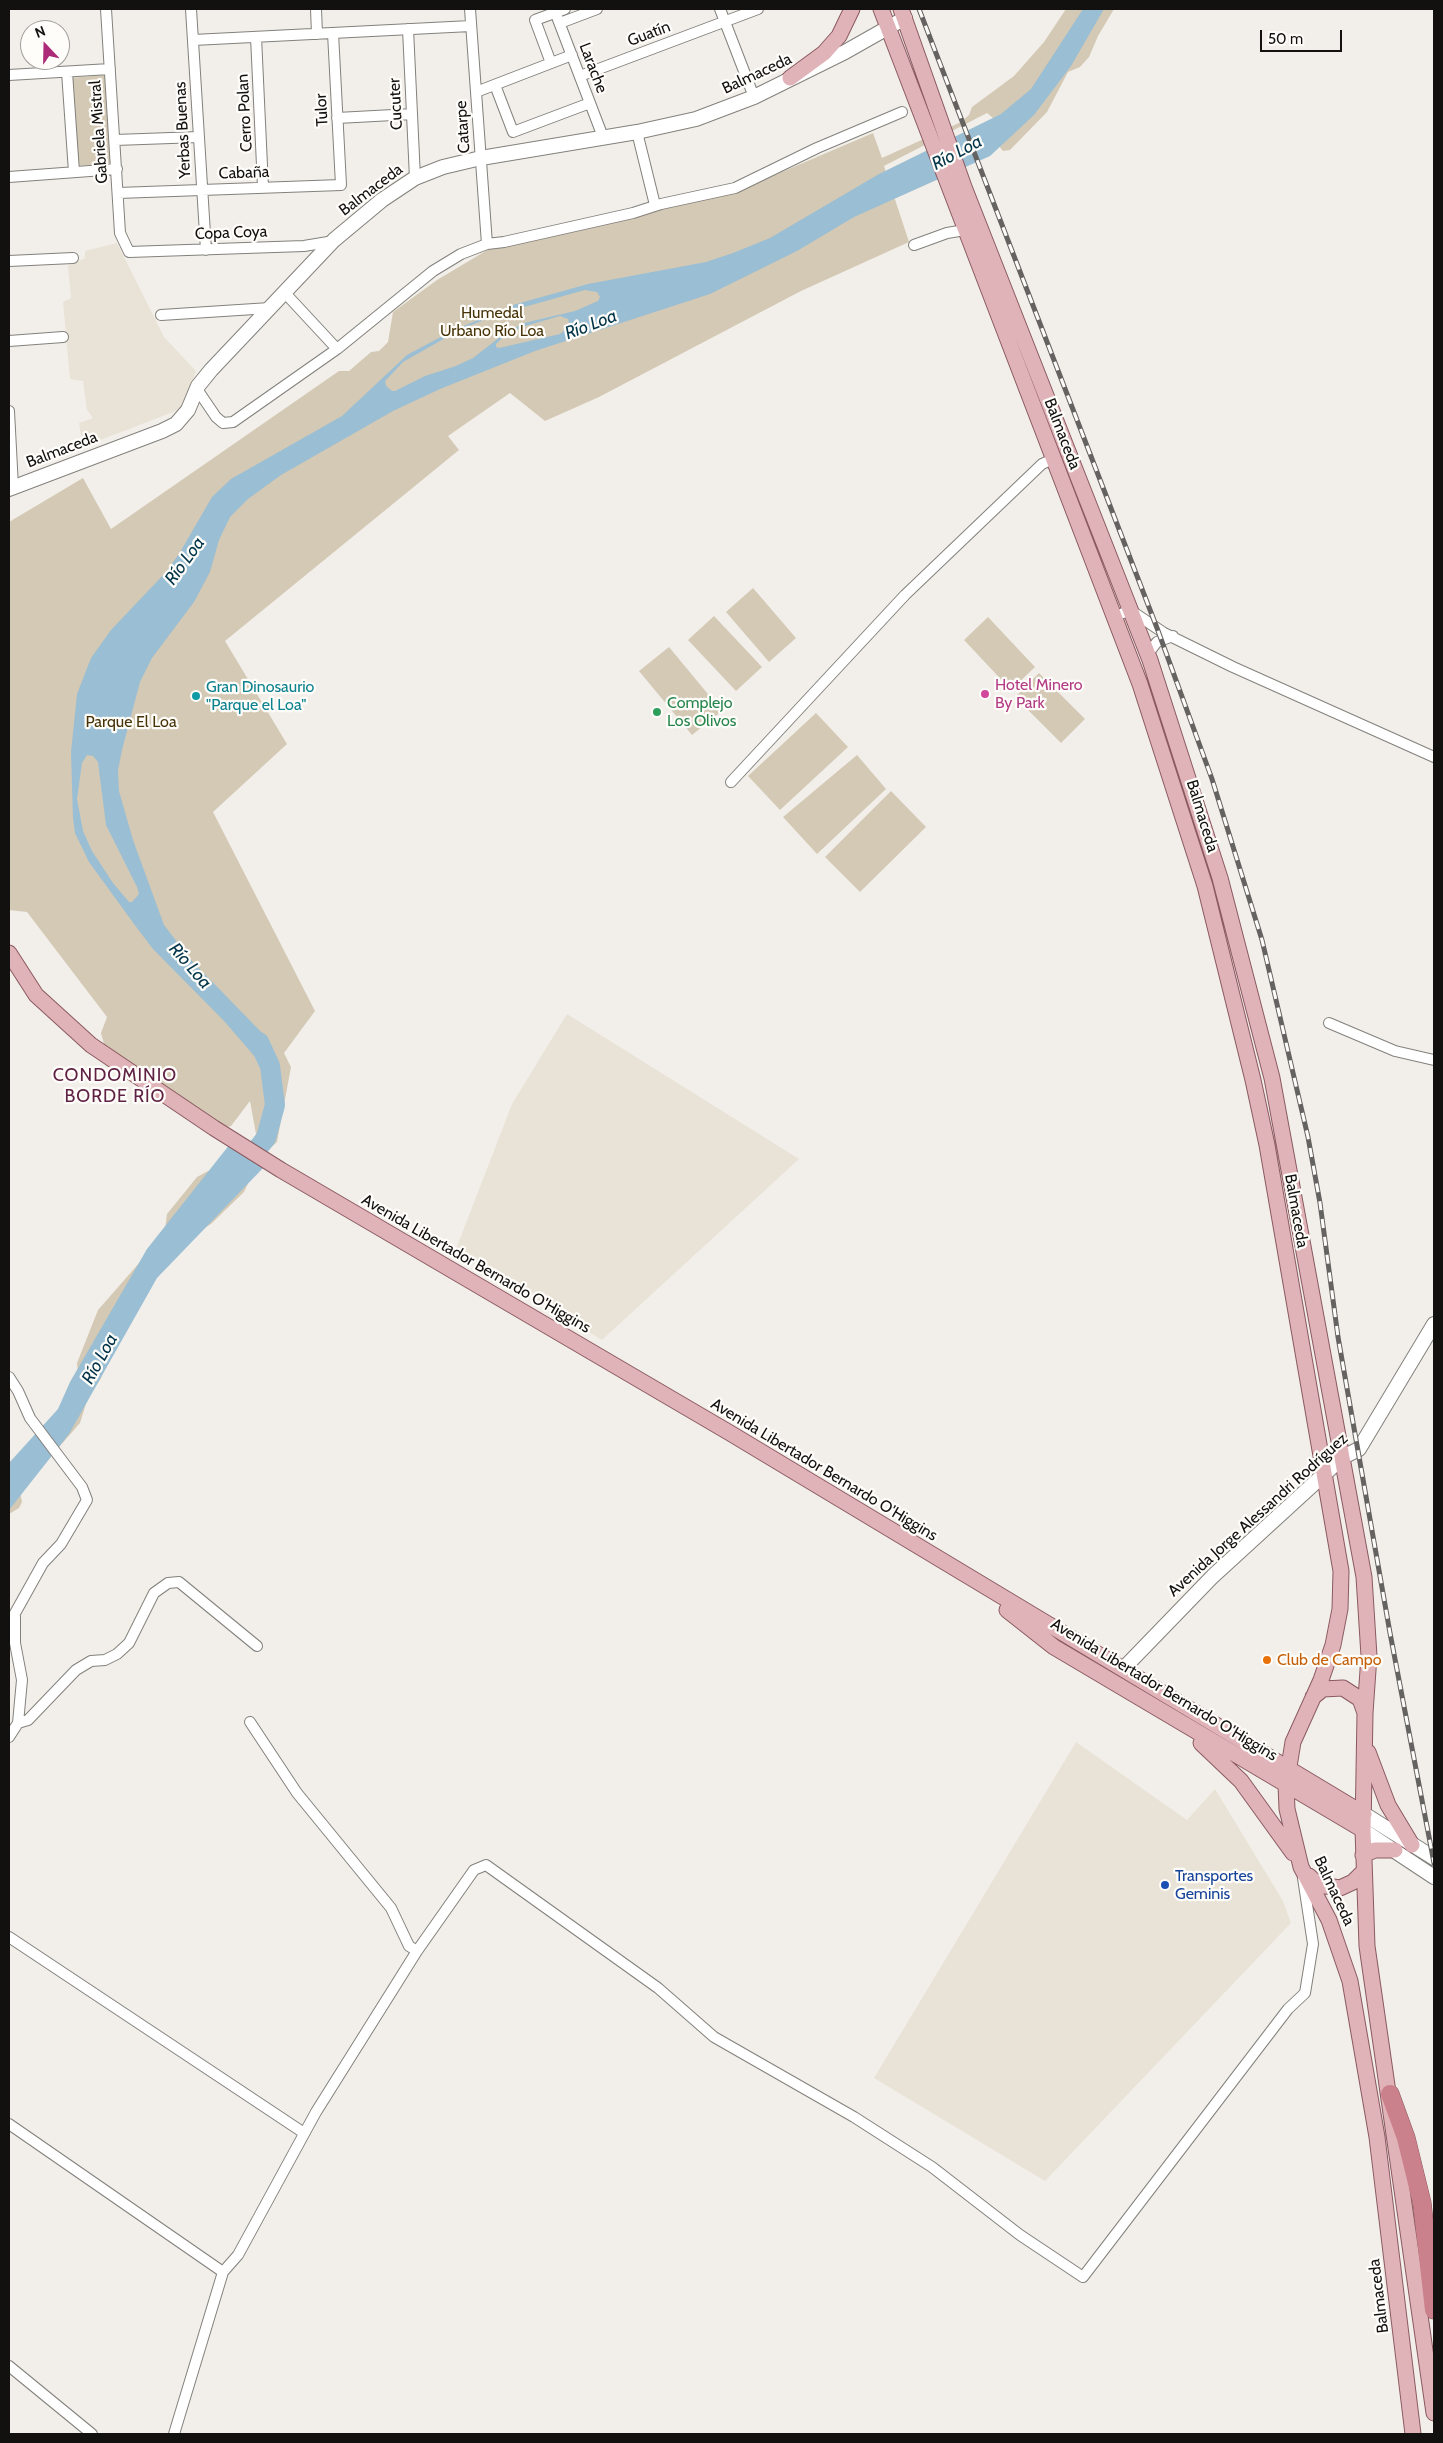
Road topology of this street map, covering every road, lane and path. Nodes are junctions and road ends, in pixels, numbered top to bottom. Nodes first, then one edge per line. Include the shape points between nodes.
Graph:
1 (106, 9) edge
2 (191, 9) edge
3 (316, 9) edge
4 (470, 9) edge
5 (596, 9) edge
6 (720, 9) edge
7 (758, 9) edge
8 (852, 9) edge
9 (880, 9) edge
10 (558, 10) edge
11 (903, 14) edge
12 (725, 21) junction
13 (560, 23) junction
14 (472, 26) junction
15 (888, 28) junction
16 (408, 29) junction
17 (333, 33) junction
18 (317, 34) junction
19 (256, 37) junction
20 (193, 40) junction
21 (572, 55) junction
22 (551, 63) junction
23 (110, 69) junction
24 (67, 72) junction
25 (9, 75) edge
26 (580, 76) junction
27 (790, 78) junction
28 (495, 85) junction
29 (476, 92) junction
30 (754, 97) junction
31 (590, 103) junction
32 (902, 112) dead end
33 (412, 114) junction
34 (337, 118) junction
35 (930, 118) junction
36 (637, 132) junction
37 (199, 137) junction
38 (603, 137) junction
39 (115, 140) junction
40 (481, 158) junction
41 (117, 169) junction
42 (74, 172) junction
43 (9, 177) edge
44 (415, 178) junction
45 (341, 185) joint
46 (264, 187) junction
47 (958, 189) junction
48 (202, 190) junction
49 (118, 193) junction
50 (654, 205) junction
51 (965, 230) junction
52 (334, 240) junction
53 (486, 244) junction
54 (914, 245) dead end
55 (206, 250) junction
56 (129, 252) joint
57 (73, 258) dead end
58 (9, 261) edge
59 (285, 293) junction
60 (270, 308) junction
61 (161, 315) dead end
62 (63, 337) dead end
63 (9, 340) edge
64 (337, 349) junction
65 (197, 390) junction
66 (9, 410) edge
67 (1053, 459) junction
68 (11, 488) edge
69 (1130, 610) junction
70 (1114, 617) junction
71 (1172, 636) junction
72 (1150, 660) junction
73 (1434, 757) edge
74 (731, 782) dead end
75 (9, 953) edge
76 (1329, 1023) dead end
77 (1434, 1060) edge
78 (1434, 1324) edge
79 (9, 1377) edge
80 (1342, 1457) junction
81 (1325, 1473) junction
82 (955, 1569) junction
83 (12, 1621) edge
84 (257, 1646) dead end
85 (1122, 1669) junction
86 (1313, 1697) junction
87 (1365, 1713) junction
88 (1170, 1715) junction
89 (250, 1722) dead end
90 (18, 1723) junction
91 (9, 1737) edge
92 (1293, 1742) junction
93 (1365, 1745) junction
94 (1265, 1755) junction
95 (1289, 1769) junction
96 (1286, 1785) junction
97 (1364, 1814) junction
98 (1363, 1830) junction
99 (1412, 1845) junction
100 (1395, 1850) junction
101 (1363, 1855) junction
102 (1434, 1858) edge
103 (1301, 1867) junction
104 (1364, 1872) junction
105 (1434, 1877) edge
106 (9, 1937) edge
107 (416, 1951) junction
108 (1390, 2094) junction
109 (9, 2124) edge
110 (304, 2133) junction
111 (222, 2272) junction
112 (1434, 2310) edge
113 (9, 2366) edge
114 (1434, 2414) edge
115 (92, 2434) edge
116 (174, 2434) edge
117 (1413, 2434) edge

1 - 23 street, Gabriela Mistral
2 - 20 street, Yerbas Buenas
3 - 18 street
4 - 14 street, Catarpe
5 - 13 street
6 - 12 street
7 - 12 street, Guatín
8 - 27 main road via 839,36 824,54
9 - 15 main road, Balmaceda
10 - 13 street, Larache
10 - 22 street via 535,20
11 - 15 main road, Balmaceda
11 - 35 main road, Balmaceda
12 - 26 street, Guatín
12 - 30 street
13 - 21 street, Larache
14 - 16 street
14 - 29 street, Catarpe
15 - 27 main road, Balmaceda
15 - 35 main road, Balmaceda
16 - 17 street
16 - 33 street, Cucuter
17 - 18 street
17 - 34 street, Tulor
18 - 19 street
19 - 20 street
19 - 46 street, Cerro Polan
20 - 37 street, Yerbas Buenas
21 - 22 street
21 - 26 street, Larache
22 - 28 street
23 - 24 street
23 - 39 street, Gabriela Mistral
24 - 25 street
24 - 42 street, Gabriela Mistral
26 - 31 street, Larache
27 - 30 main road, Balmaceda
28 - 29 street
28 - 31 street via 513,132
29 - 40 street, Catarpe
30 - 36 main road, Balmaceda via 696,119
31 - 38 street, Larache
32 - 50 street via 735,188
33 - 34 street
33 - 44 street, Cucuter
34 - 45 street, Tulor
35 - 47 main road, Balmaceda
36 - 38 main road, Balmaceda
36 - 50 street
37 - 39 street
37 - 48 street, Yerbas Buenas
38 - 40 main road, Balmaceda
39 - 41 street, Gabriela Mistral
40 - 44 main road, Balmaceda
40 - 53 street, Catarpe
41 - 42 street
41 - 49 street, Gabriela Mistral
42 - 43 street
44 - 52 main road, Balmaceda via 382,200
45 - 46 street, Cabaña
46 - 48 street, Cabaña
47 - 51 main road, Balmaceda
47 - 69 main road, Balmaceda
48 - 49 street, Cabaña
48 - 55 street, Yerbas Buenas
49 - 56 street, Gabriela Mistral via 120,233
50 - 53 street via 626,215
51 - 54 street
51 - 67 main road, Balmaceda
52 - 55 street, Copa Coya via 304,246
52 - 59 main road, Balmaceda
53 - 64 street via 433,271
55 - 56 street, Copa Coya
57 - 58 street
59 - 60 main road, Balmaceda
59 - 64 street
60 - 61 street
60 - 65 main road, Balmaceda via 211,370
62 - 63 street
64 - 65 street via 233,422 223,423 216,417
65 - 68 main road, Balmaceda via 188,410 176,424
66 - 68 street
67 - 70 main road, Balmaceda
67 - 74 street via 1042,464 905,595
69 - 70 street
69 - 71 street
69 - 72 main road, Balmaceda
70 - 81 main road, Balmaceda via 1163,752 1223,953 1267,1145
71 - 72 street via 1157,642 1150,651
71 - 73 street via 1233,667
72 - 80 main road, Balmaceda via 1220,878 1272,1078
75 - 82 main road, Avenida Libertador Bernardo O'Higgins via 36,995 86,1042 214,1128
76 - 77 street via 1395,1051
78 - 80 main road, Avenida Jorge Alessandri Rodríguez via 1359,1449
79 - 83 street via 30,1418 82,1487 87,1500 61,1544 43,1563
80 - 81 main road, Avenida Jorge Alessandri Rodríguez
80 - 87 main road, Balmaceda via 1367,1603 1369,1656
81 - 85 main road, Avenida Jorge Alessandri Rodríguez via 1213,1576
81 - 86 main road, Balmaceda via 1342,1590 1333,1645
82 - 85 main road, Avenida Libertador Bernardo O'Higgins
82 - 88 main road, Avenida Libertador Bernardo O'Higgins via 1054,1647
83 - 90 street via 22,1680
84 - 90 street via 180,1582 168,1583 154,1594 129,1643 117,1654 105,1660 91,1661 76,1670 28,1720
85 - 94 main road, Avenida Libertador Bernardo O'Higgins
86 - 87 main road via 1323,1689 1343,1688 1360,1699
86 - 92 main road, Balmaceda
87 - 93 main road, Balmaceda
88 - 96 main road, Avenida Libertador Bernardo O'Higgins
88 - 103 main road via 1241,1781
89 - 107 street via 297,1793 391,1908 409,1946
90 - 91 street
92 - 94 main road
92 - 95 main road, Balmaceda
93 - 97 main road, Balmaceda
93 - 99 main road via 1388,1805
94 - 95 main road, Avenida Libertador Bernardo O'Higgins
95 - 96 main road, Balmaceda
95 - 97 main road, Avenida Libertador Bernardo O'Higgins
96 - 98 main road, Avenida Libertador Bernardo O'Higgins
96 - 103 main road, Balmaceda via 1287,1809
97 - 98 main road, Balmaceda
97 - 99 main road
98 - 100 main road
98 - 101 main road, Balmaceda
99 - 102 main road
100 - 101 main road via 1382,1849
100 - 105 main road
101 - 104 main road, Balmaceda
103 - 104 main road via 1314,1882 1332,1888 1353,1882
103 - 107 street via 1312,1944 1305,1993 1288,2009 1083,2277 1020,2235 932,2167 854,2117 714,2037 658,1988 486,1865 474,1870
103 - 117 main road, Balmaceda via 1329,1920 1350,1981 1377,2137
104 - 108 main road, Balmaceda via 1371,1983
106 - 110 street
107 - 110 street
108 - 112 highway via 1406,2138 1422,2203
108 - 114 main road, Balmaceda
109 - 111 street
110 - 111 street via 238,2254
111 - 116 street
113 - 115 street

